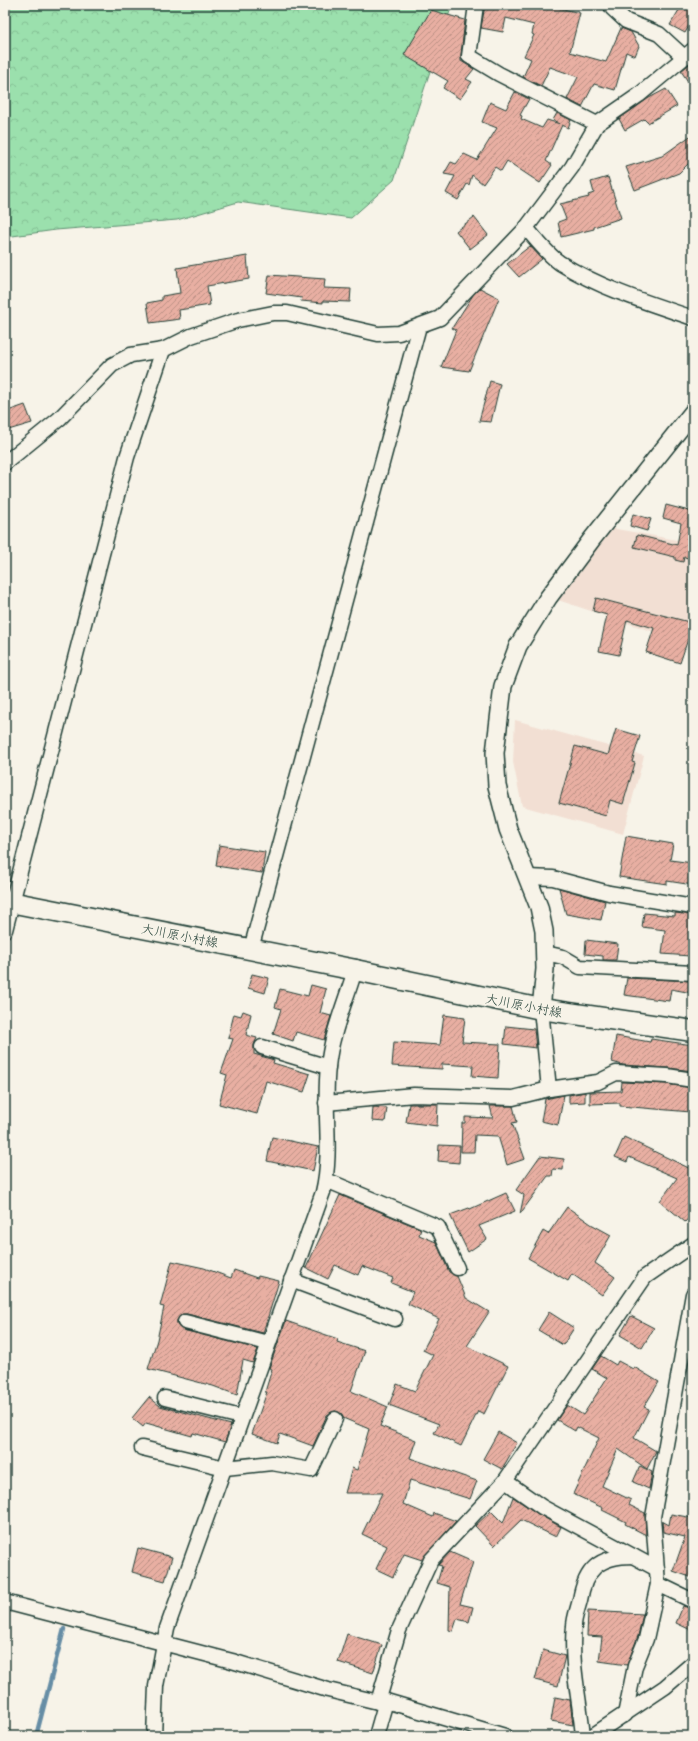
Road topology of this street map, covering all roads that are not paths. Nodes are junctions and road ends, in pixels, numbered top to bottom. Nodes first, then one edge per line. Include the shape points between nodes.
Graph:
1 (476, 5) edge
2 (612, 5) edge
3 (689, 53) edge
4 (597, 124) junction
5 (526, 228) junction
6 (693, 318) edge
7 (418, 326) junction
8 (163, 350) junction
9 (693, 412) edge
10 (5, 464) edge
11 (526, 877) junction
12 (9, 902) edge
13 (693, 907) edge
14 (5, 930) edge
15 (251, 949) junction
16 (545, 953) junction
17 (355, 970) junction
18 (693, 973) edge
19 (542, 1009) junction
20 (693, 1031) edge
21 (262, 1047) dead end
22 (328, 1067) junction
23 (693, 1080) edge
24 (549, 1089) junction
25 (326, 1103) junction
26 (326, 1180) junction
27 (693, 1244) edge
28 (457, 1268) dead end
29 (291, 1280) junction
30 (693, 1294) edge
31 (395, 1319) dead end
32 (186, 1322) dead end
33 (268, 1343) junction
34 (165, 1398) dead end
35 (241, 1417) junction
36 (335, 1419) dead end
37 (142, 1448) dead end
38 (225, 1468) junction
39 (505, 1481) junction
40 (633, 1556) junction
41 (657, 1569) junction
42 (658, 1584) junction
43 (693, 1601) edge
44 (5, 1602) edge
45 (164, 1644) junction
46 (693, 1663) edge
47 (382, 1701) junction
48 (625, 1714) junction
49 (154, 1736) edge
50 (376, 1736) edge
51 (505, 1736) edge
52 (583, 1736) edge
53 (592, 1736) edge

1 - 4 street via 469,56
2 - 3 street via 626,21 660,34
3 - 4 street via 639,95
4 - 5 street via 572,167
5 - 6 street via 559,262 595,281
5 - 7 street via 440,318
7 - 8 street via 399,333 378,334 286,313 272,313 238,320 191,336
7 - 15 street
8 - 10 street via 131,355 112,365 58,419
8 - 12 street via 127,457
9 - 11 street via 548,598 518,646 503,686 495,753 497,786 508,829
11 - 13 street via 553,878 609,893
11 - 16 street via 540,907
12 - 14 street
12 - 15 main road, 大川原小村線
15 - 17 main road, 大川原小村線
16 - 18 street via 563,957 580,967
16 - 19 street
17 - 19 main road, 大川原小村線
17 - 22 street via 332,1044
19 - 20 main road, 大川原小村線
19 - 24 street
21 - 22 street
22 - 25 street
23 - 24 street via 616,1073 598,1082
24 - 25 street via 513,1098 414,1096
25 - 26 street
26 - 28 street via 438,1227
26 - 29 street
27 - 39 street via 645,1277
29 - 31 street
29 - 33 street
30 - 41 street via 653,1517
32 - 33 street
33 - 35 street
34 - 35 street
35 - 38 street
36 - 38 street via 311,1470 272,1463
37 - 38 street
38 - 45 street via 167,1628
39 - 40 street via 542,1507
39 - 47 street via 431,1560 399,1630
40 - 41 street
40 - 52 street via 620,1556 595,1567 586,1578 581,1594 574,1625 573,1644 576,1692 580,1702
41 - 42 street
42 - 43 street
42 - 48 street via 646,1639 635,1666
44 - 45 street
45 - 47 street via 328,1690
45 - 49 street via 156,1686
46 - 48 street via 665,1687
47 - 50 street
47 - 51 street
48 - 53 street

